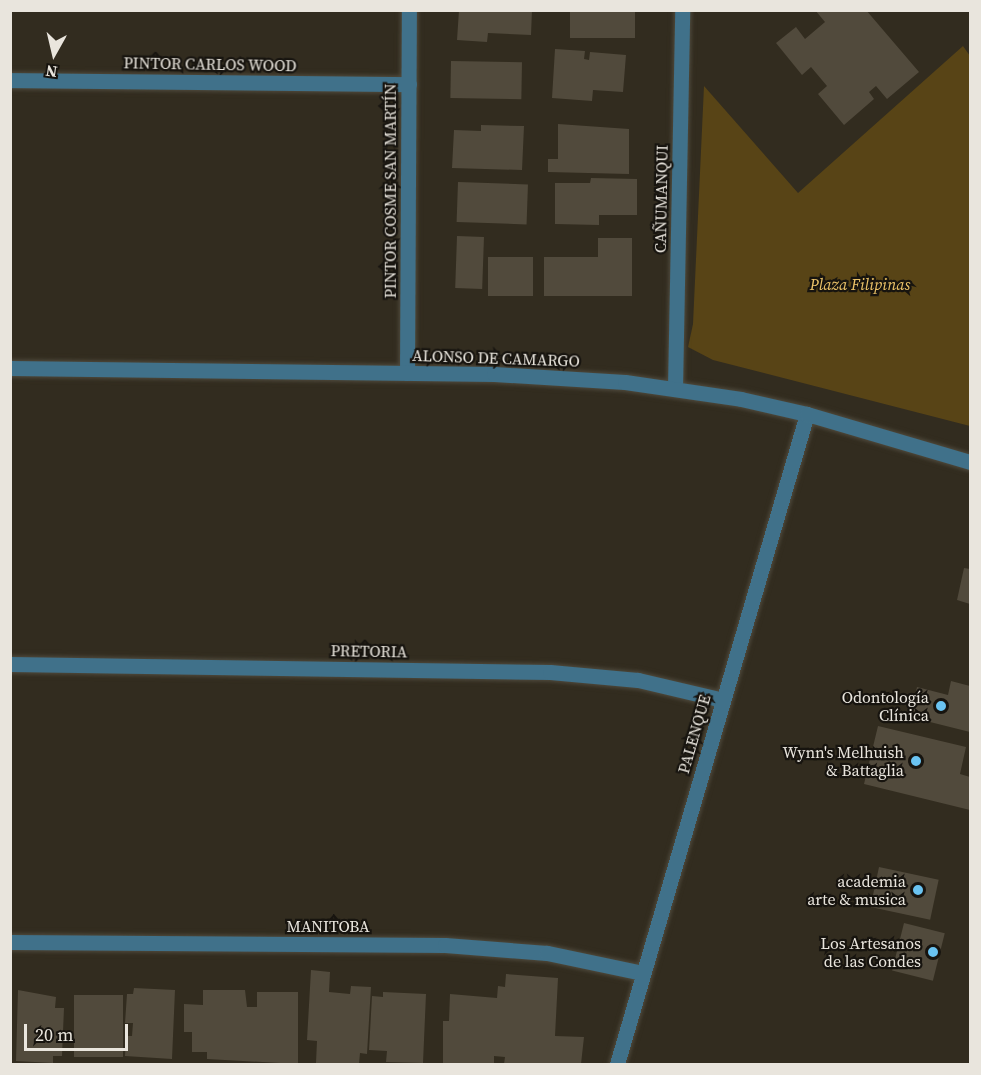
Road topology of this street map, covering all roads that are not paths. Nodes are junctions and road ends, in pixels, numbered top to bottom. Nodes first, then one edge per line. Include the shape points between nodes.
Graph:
1 (410, 10) edge
2 (682, 10) edge
3 (10, 80) edge
4 (409, 84) junction
5 (10, 368) edge
6 (406, 373) junction
7 (675, 388) junction
8 (807, 414) junction
9 (970, 462) edge
10 (10, 664) edge
11 (723, 700) junction
12 (10, 942) edge
13 (643, 973) junction
14 (617, 1065) edge

1 - 4 street, PINTOR COSME SAN MARTÍN
2 - 7 street, CAÑUMANQUI
3 - 4 street, PINTOR CARLOS WOOD
4 - 6 street, PINTOR COSME SAN MARTÍN
5 - 6 street, ALONSO DE CAMARGO
6 - 7 street, ALONSO DE CAMARGO via 494,374
7 - 8 street, ALONSO DE CAMARGO
8 - 9 street, ALONSO DE CAMARGO
8 - 11 street, PALENQUE
10 - 11 street, PRETORIA via 550,672 638,680
11 - 13 street, PALENQUE
12 - 13 street, MANITOBA via 465,946 547,953
13 - 14 street, PALENQUE

